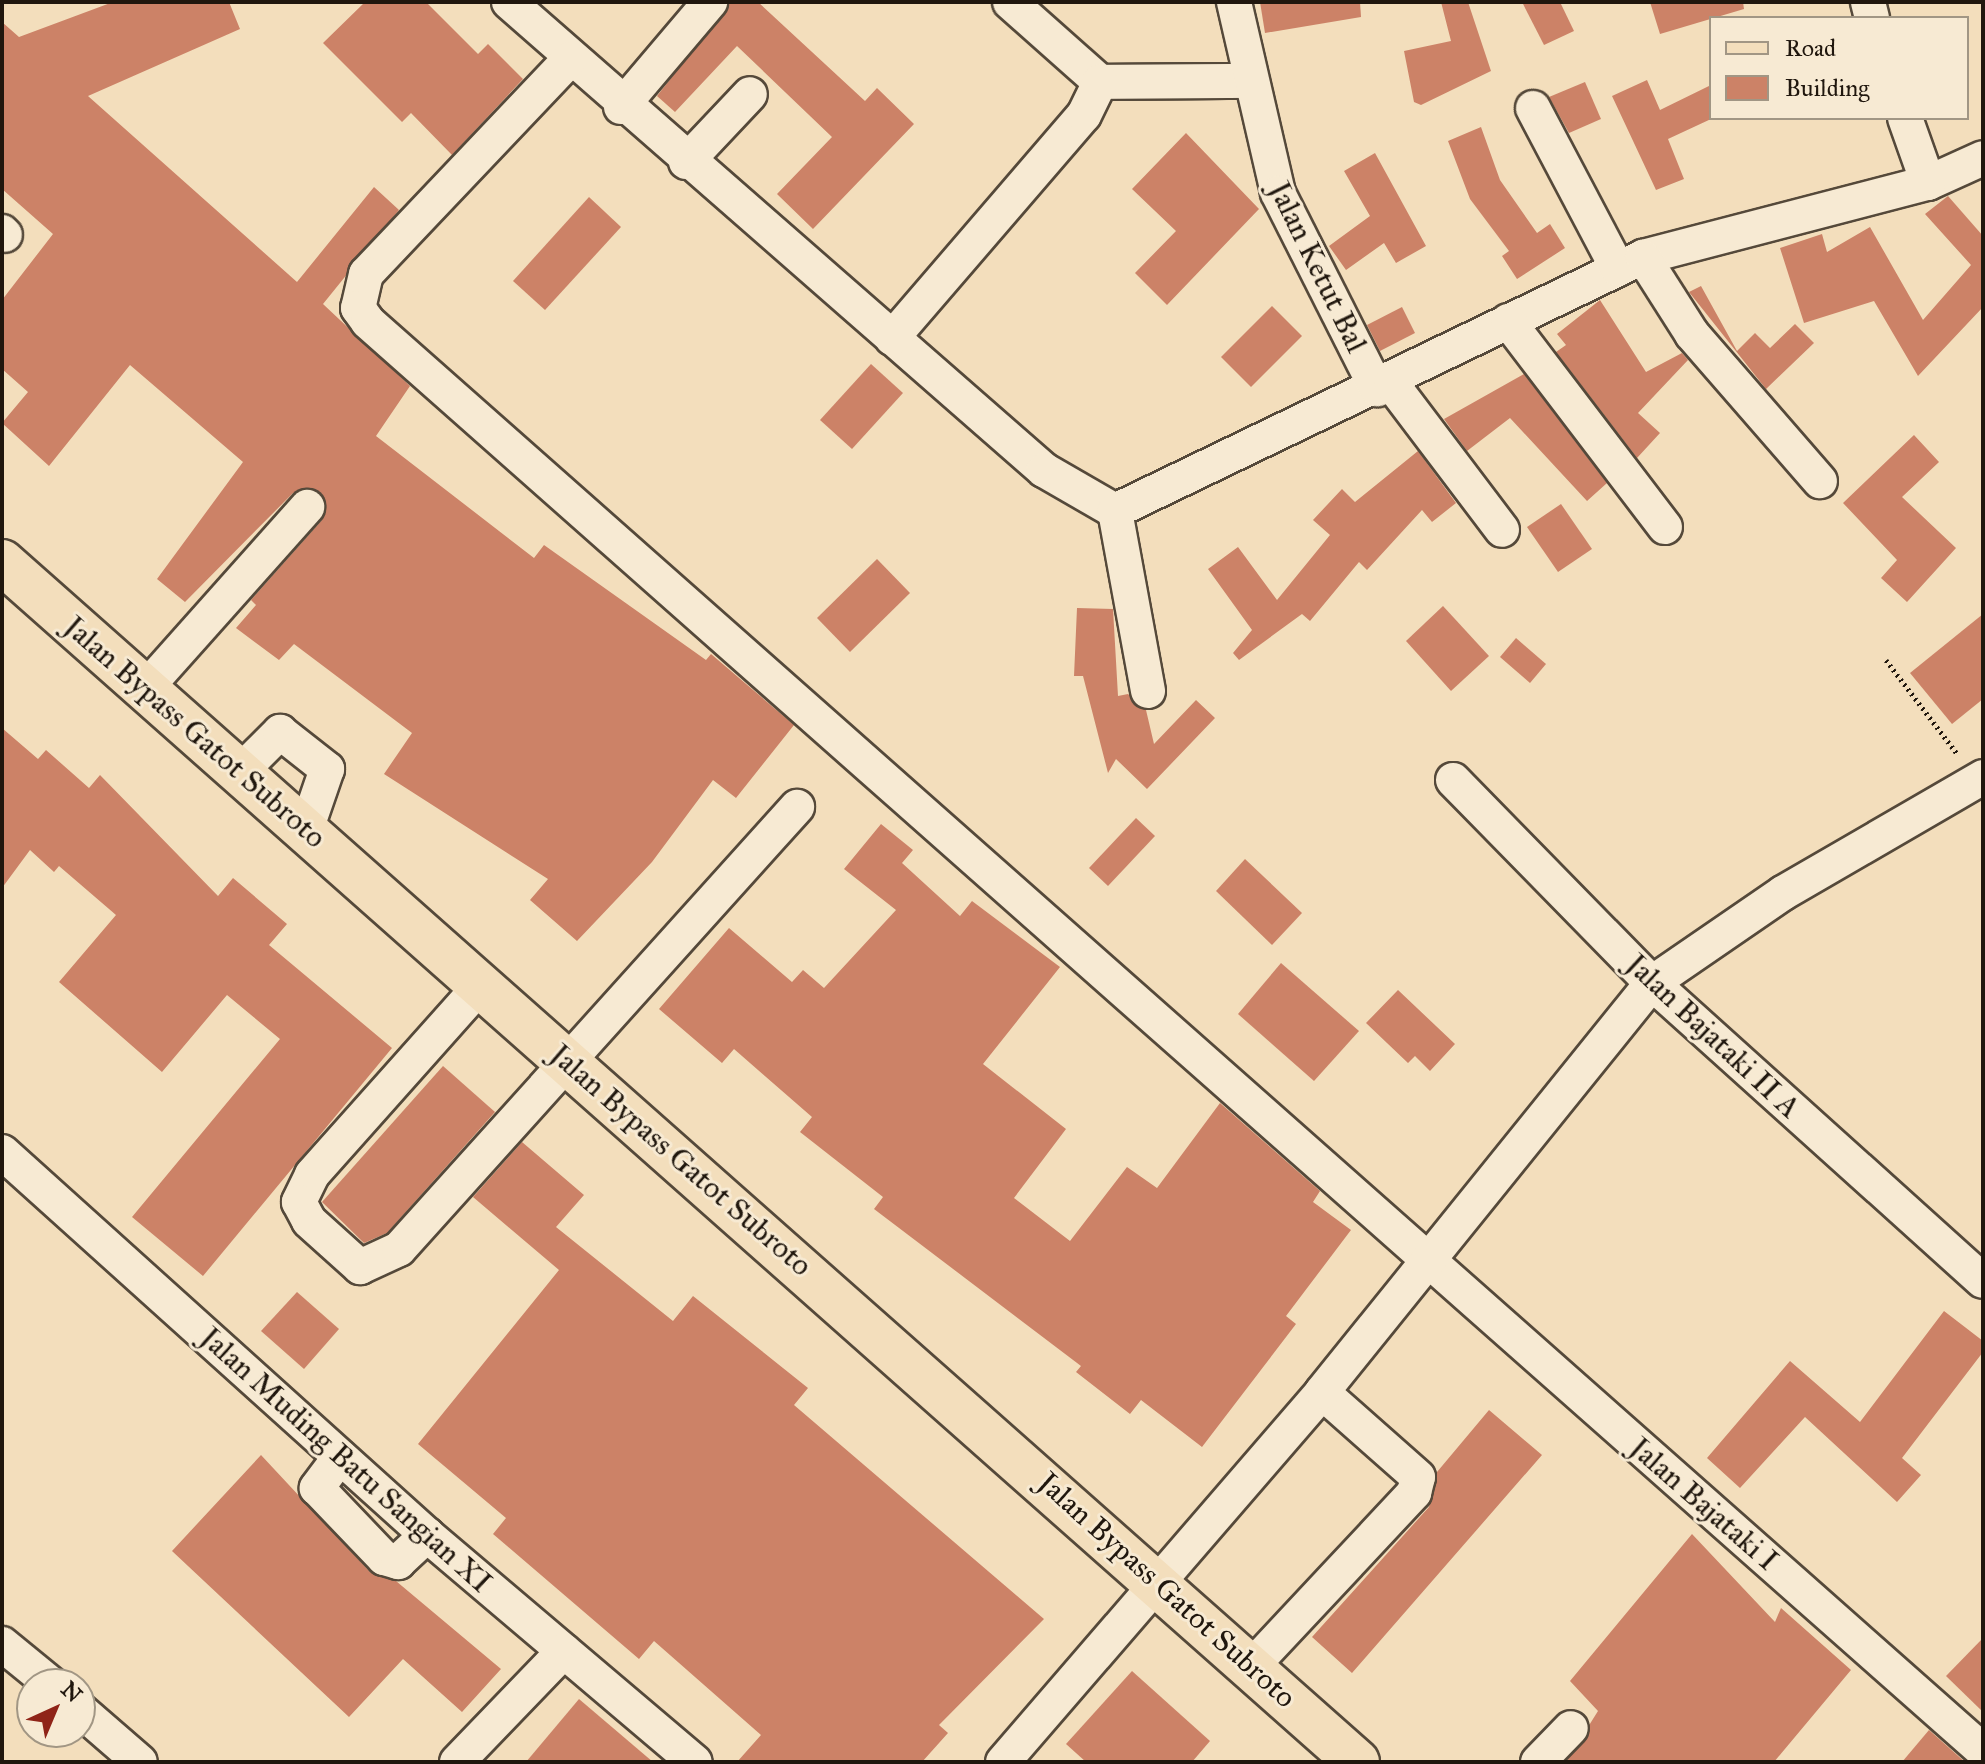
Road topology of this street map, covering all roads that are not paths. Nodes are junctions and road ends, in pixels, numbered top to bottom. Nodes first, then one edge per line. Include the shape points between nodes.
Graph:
1 (509, 2) edge
2 (710, 2) edge
3 (1010, 2) edge
4 (1234, 2) edge
5 (570, 59) junction
6 (1248, 81) junction
7 (1100, 82) junction
8 (750, 94) dead end
9 (621, 107) junction
10 (1533, 108) dead end
11 (1906, 120) edge
12 (1983, 158) edge
13 (686, 162) junction
14 (1928, 183) junction
15 (1630, 263) junction
16 (1508, 321) junction
17 (892, 338) junction
18 (1384, 386) junction
19 (1820, 481) dead end
20 (307, 507) dead end
21 (1115, 511) junction
22 (1665, 527) dead end
23 (1502, 530) dead end
24 (2, 562) edge
25 (145, 689) junction
26 (1148, 691) dead end
27 (240, 772) junction
28 (1453, 780) dead end
29 (1981, 781) edge
30 (797, 807) dead end
31 (306, 830) junction
32 (1652, 983) junction
33 (481, 985) junction
34 (565, 1058) junction
35 (2, 1152) edge
36 (1425, 1257) junction
37 (1983, 1281) edge
38 (1322, 1392) junction
39 (340, 1457) junction
40 (427, 1535) junction
41 (1162, 1583) junction
42 (2, 1644) edge
43 (564, 1651) junction
44 (1253, 1665) junction
45 (31, 1668) edge
46 (96, 1724) edge
47 (1571, 1728) dead end
48 (1983, 1751) edge
49 (1337, 1756) edge
50 (140, 1762) edge
51 (457, 1762) edge
52 (695, 1762) edge
53 (1003, 1762) edge
54 (1538, 1762) edge

1 - 5 street
2 - 9 street
3 - 7 street
4 - 6 street, Jalan Ketut Bal
5 - 9 street
5 - 36 street, Jalan Bajataki I via 366,274 358,308
6 - 7 street
6 - 18 street, Jalan Ketut Bal via 1278,193
7 - 17 street via 1084,115
8 - 13 street
9 - 13 street
10 - 15 street
11 - 14 street
12 - 14 street
13 - 17 street
14 - 15 street
15 - 16 street
15 - 19 street
16 - 18 street
16 - 22 street
17 - 21 street via 1072,492
18 - 21 street
18 - 23 street, Jalan Ketut Bal
20 - 25 street
21 - 26 street
24 - 25 main road, Jalan Bypass Gatot Subroto
25 - 27 main road, Jalan Bypass Gatot Subroto
27 - 31 main road, Jalan Bypass Gatot Subroto
27 - 31 street via 280,732 327,769
28 - 32 street, Jalan Bajataki II A
29 - 32 street via 1783,893
30 - 34 street
31 - 33 main road, Jalan Bypass Gatot Subroto
32 - 36 street
32 - 37 street, Jalan Bajataki II A
33 - 34 main road, Jalan Bypass Gatot Subroto
33 - 34 street via 312,1175 299,1202 309,1221 360,1267 380,1263
34 - 41 main road, Jalan Bypass Gatot Subroto
35 - 39 street, Jalan Muding Batu Sangian XI
36 - 38 street
36 - 48 street, Jalan Bajataki I
38 - 41 street
38 - 44 street via 1418,1477 1414,1493
39 - 40 street, Jalan Muding Batu Sangian XI
39 - 40 street via 317,1488 384,1558 398,1562
40 - 43 street, Jalan Muding Batu Sangian XI
41 - 44 main road, Jalan Bypass Gatot Subroto
41 - 53 street
42 - 45 street
43 - 51 street
43 - 52 street, Jalan Muding Batu Sangian XI
44 - 49 main road, Jalan Bypass Gatot Subroto
46 - 50 street
47 - 54 street

